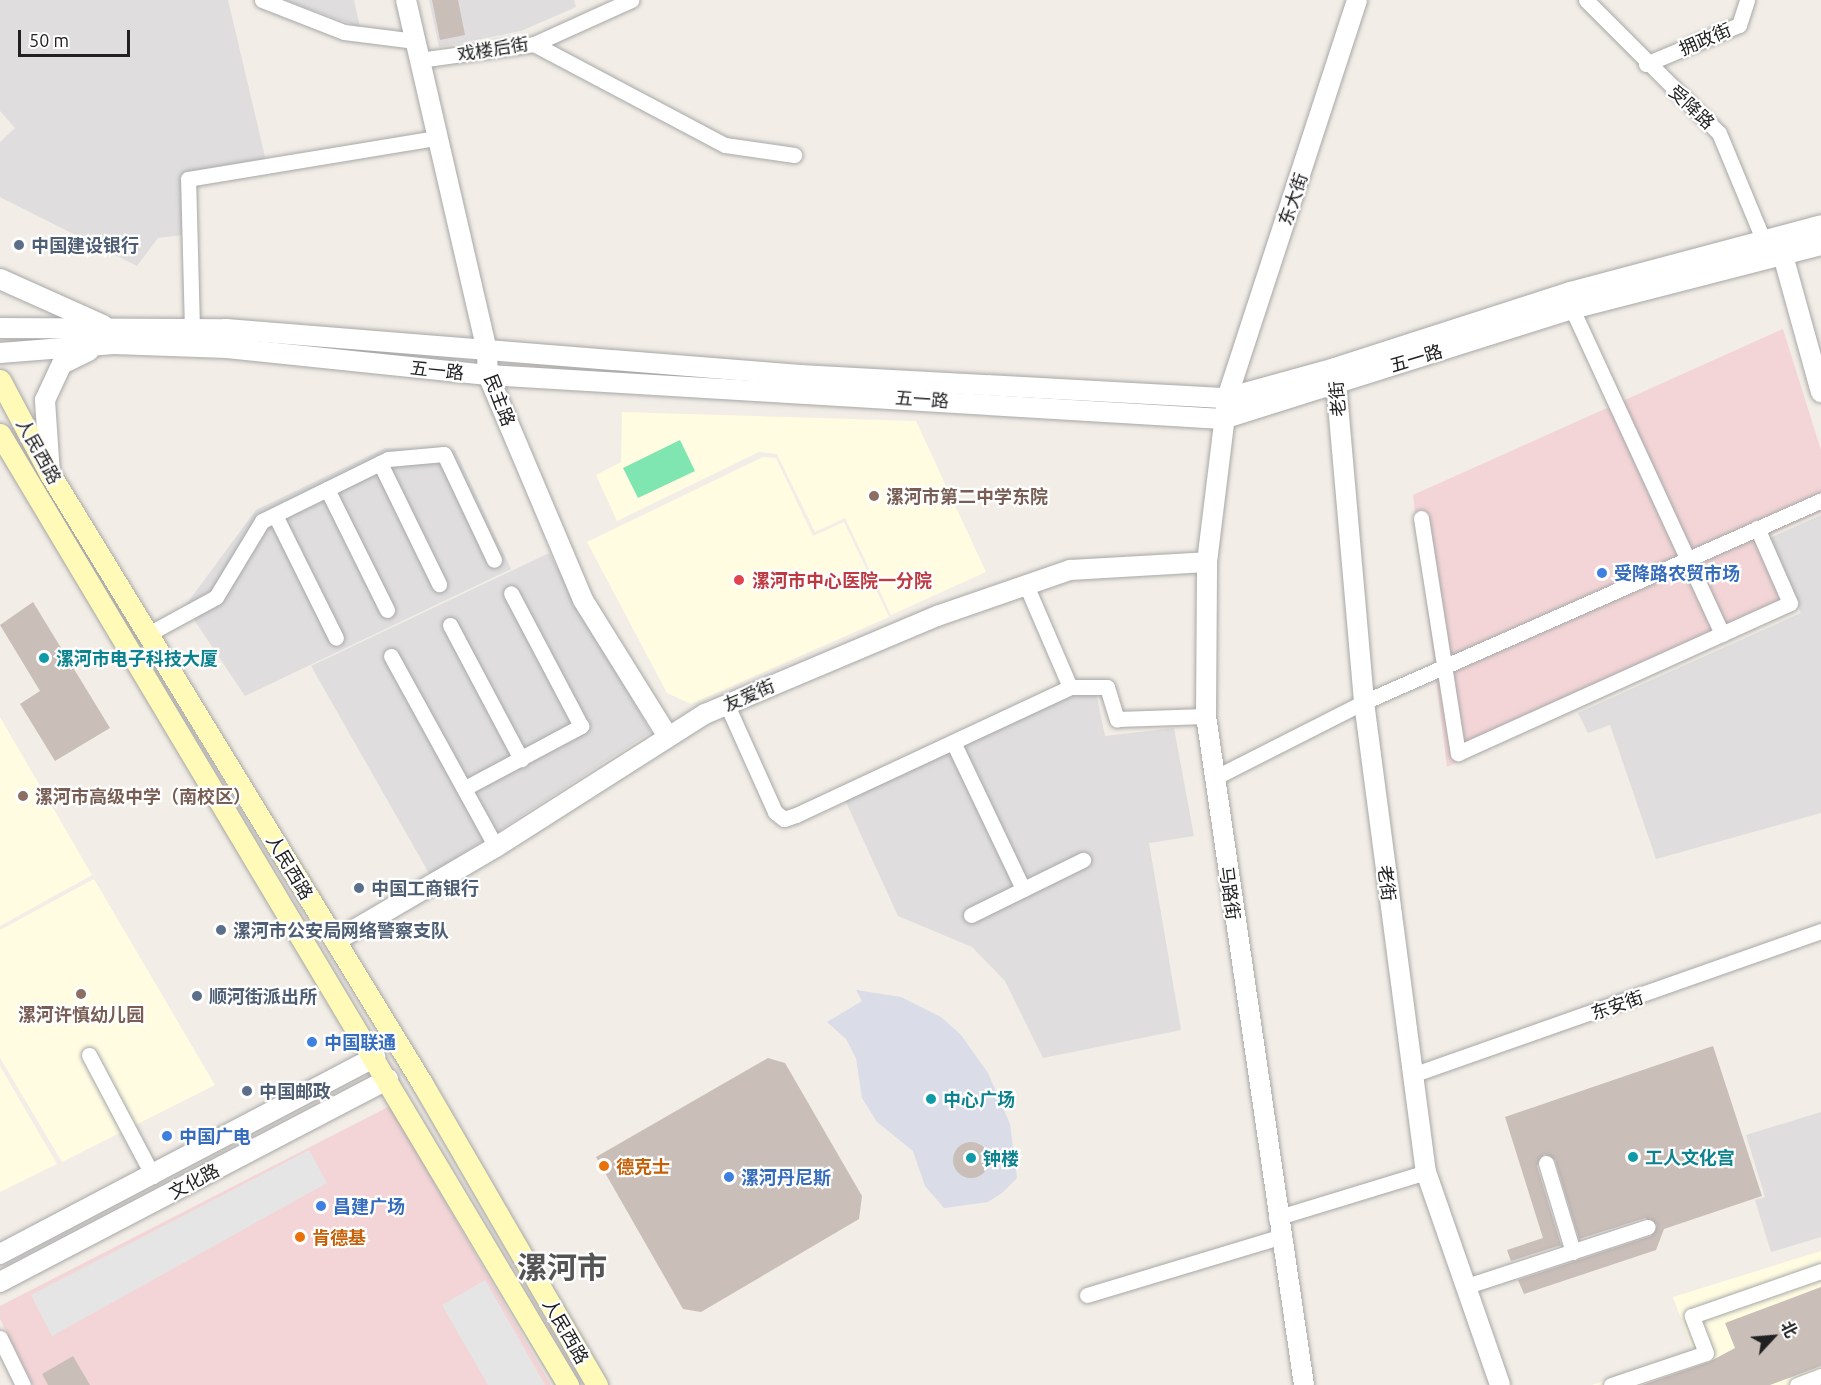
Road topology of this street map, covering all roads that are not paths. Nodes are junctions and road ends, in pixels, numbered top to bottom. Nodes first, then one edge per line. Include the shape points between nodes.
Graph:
1 (262, 0) edge
2 (406, 0) edge
3 (631, 0) edge
4 (1357, 0) edge
5 (1586, 0) edge
6 (1747, 0) edge
7 (534, 44) junction
8 (417, 51) junction
9 (1646, 64) junction
10 (437, 138) junction
11 (794, 155) dead end
12 (1821, 225) edge
13 (1774, 243) junction
14 (1821, 245) edge
15 (0, 279) edge
16 (1572, 309) junction
17 (0, 328) edge
18 (192, 329) junction
19 (111, 336) junction
20 (487, 352) junction
21 (0, 353) edge
22 (488, 375) junction
23 (1335, 375) junction
24 (0, 380) edge
25 (1821, 392) edge
26 (1227, 398) junction
27 (1223, 419) junction
28 (0, 434) edge
29 (0, 442) edge
30 (380, 463) junction
31 (18, 466) junction
32 (50, 474) junction
33 (327, 489) junction
34 (1821, 500) edge
35 (275, 515) junction
36 (1421, 518) dead end
37 (1757, 528) junction
38 (1688, 558) junction
39 (494, 560) dead end
40 (1207, 562) junction
41 (439, 584) dead end
42 (1026, 585) junction
43 (511, 593) dead end
44 (387, 610) dead end
45 (450, 625) dead end
46 (150, 633) junction
47 (1722, 634) junction
48 (336, 638) dead end
49 (391, 656) dead end
50 (1444, 666) junction
51 (1070, 687) junction
52 (1364, 702) junction
53 (727, 705) junction
54 (1206, 716) junction
55 (667, 735) junction
56 (953, 742) junction
57 (521, 759) junction
58 (1214, 777) junction
59 (465, 788) junction
60 (496, 847) junction
61 (1083, 861) dead end
62 (1023, 889) junction
63 (971, 915) dead end
64 (1821, 931) edge
65 (335, 940) junction
66 (88, 1055) dead end
67 (375, 1057) junction
68 (353, 1068) junction
69 (1412, 1075) junction
70 (388, 1079) junction
71 (365, 1091) junction
72 (1546, 1163) dead end
73 (1426, 1172) junction
74 (153, 1176) junction
75 (1278, 1227) junction
76 (1648, 1227) dead end
77 (1573, 1252) junction
78 (0, 1254) edge
79 (1821, 1271) edge
80 (0, 1282) edge
81 (1467, 1286) junction
82 (1087, 1295) dead end
83 (0, 1338) edge
84 (1821, 1376) edge
85 (23, 1385) edge
86 (568, 1385) edge
87 (597, 1385) edge
88 (1304, 1385) edge
89 (1500, 1385) edge
90 (1611, 1385) edge
91 (1797, 1385) edge

1 - 8 street, 戏楼后街 via 344,32
2 - 8 street, 民主路
3 - 7 street, 戏楼后街
4 - 26 street, 东大街
5 - 9 street, 受降路
6 - 9 street, 拥政街 via 1739,25
7 - 8 street, 戏楼后街
7 - 11 street via 726,145
8 - 10 street, 民主路
9 - 13 street, 受降路 via 1719,133
10 - 18 street via 188,179
10 - 20 street, 民主路
12 - 13 street, 五一路
13 - 14 street, 五一路
13 - 16 street, 五一路
13 - 23 street, 五一路 via 1570,292
13 - 25 street, 受降路
15 - 19 street
16 - 23 street, 五一路
16 - 38 street
17 - 19 street, 五一路
18 - 19 street, 五一路
18 - 20 street, 五一路
19 - 21 street, 五一路
19 - 22 street, 五一路
19 - 32 street via 62,364 52,380 45,400
20 - 22 street, 民主路
20 - 26 street, 五一路
22 - 27 street, 五一路
22 - 55 street, 民主路 via 584,600
23 - 26 street, 五一路
23 - 27 street, 五一路
23 - 52 street, 老街
24 - 32 main road, 人民西路
26 - 27 street, 马路街
27 - 40 street, 马路街
28 - 31 main road, 人民西路
29 - 31 street
30 - 33 street
30 - 39 street via 444,454
30 - 41 street
31 - 67 main road, 人民西路
32 - 46 main road, 人民西路
33 - 35 street
33 - 44 street
34 - 37 street
35 - 46 street via 262,521 216,597
35 - 48 street
36 - 50 street
37 - 38 street
37 - 47 street via 1790,603
38 - 47 street
38 - 50 street
40 - 42 street, 友爱街 via 1070,570
40 - 54 street, 马路街
42 - 51 street
42 - 53 street, 友爱街 via 937,616
43 - 57 street via 581,726
45 - 57 street
46 - 65 main road, 人民西路
47 - 50 street via 1458,753
49 - 59 street
50 - 52 street
51 - 54 street via 1107,687 1117,719
51 - 56 street
52 - 58 street
52 - 69 street, 老街
53 - 55 street, 友爱街
53 - 56 street via 775,812 784,819
54 - 58 street, 马路街
55 - 60 street, 友爱街
56 - 62 street
57 - 59 street
58 - 75 street, 马路街
59 - 60 street
60 - 65 street, 友爱街
61 - 62 street
62 - 63 street
64 - 69 street, 东安街
65 - 87 main road, 人民西路
66 - 74 street
67 - 68 street, 文化路
67 - 70 main road, 人民西路
68 - 71 street
68 - 74 street, 文化路
69 - 73 street, 老街
70 - 71 street, 文化路
70 - 86 main road, 人民西路
71 - 80 street, 文化路
72 - 77 street
73 - 75 street
73 - 81 street, 老街
74 - 78 street, 文化路
75 - 82 street
75 - 88 street, 马路街
76 - 77 street
77 - 81 street
79 - 90 street via 1692,1316 1706,1353
81 - 89 street, 老街
83 - 85 street
84 - 91 street

